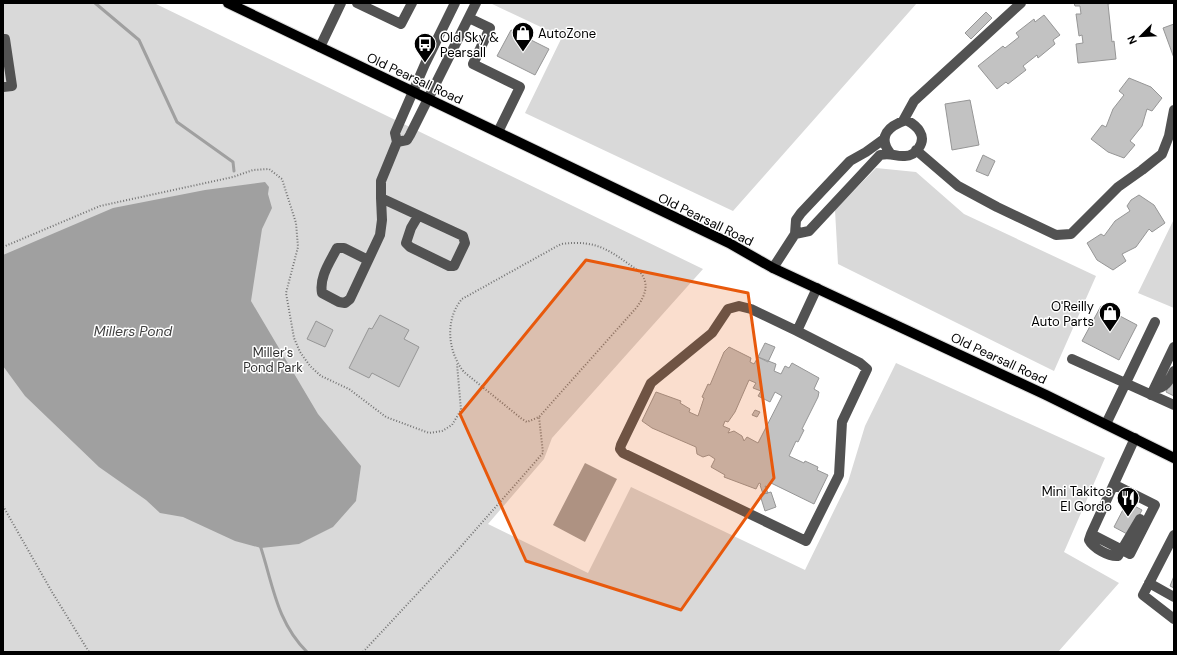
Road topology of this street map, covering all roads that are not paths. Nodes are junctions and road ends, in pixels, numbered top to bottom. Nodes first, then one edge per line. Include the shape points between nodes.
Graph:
1 (228, 3) edge
2 (341, 3) edge
3 (357, 3) edge
4 (412, 3) edge
5 (456, 3) edge
6 (476, 3) edge
7 (1021, 3) edge
8 (246, 7) edge
9 (469, 18) junction
10 (3, 39) edge
11 (320, 47) junction
12 (3, 87) edge
13 (414, 92) junction
14 (429, 99) junction
15 (1174, 110) edge
16 (903, 121) junction
17 (498, 132) junction
18 (884, 139) junction
19 (397, 142) junction
20 (916, 150) junction
21 (890, 153) junction
22 (381, 198) junction
23 (418, 216) junction
24 (795, 234) junction
25 (368, 260) junction
26 (773, 268) junction
27 (817, 288) junction
28 (1155, 322) dead end
29 (797, 331) junction
30 (1174, 347) edge
31 (1072, 359) dead end
32 (1174, 371) edge
33 (1125, 383) junction
34 (1153, 392) junction
35 (1174, 406) edge
36 (1106, 424) junction
37 (1135, 438) junction
38 (1174, 458) edge
39 (1115, 485) junction
40 (1174, 535) edge
41 (1149, 583) junction
42 (1174, 597) edge
43 (1174, 620) edge

1 - 8 main road, Old Pearsall Road
2 - 11 street
3 - 4 street via 401,24
5 - 13 street via 425,64
6 - 9 street
7 - 16 street via 914,101
8 - 11 main road, Old Pearsall Road
9 - 14 street
9 - 17 street via 490,28 473,64 520,87
10 - 12 street via 12,86
11 - 13 main road, Old Pearsall Road
13 - 14 main road, Old Pearsall Road
13 - 19 street via 396,133
14 - 17 main road, Old Pearsall Road
14 - 19 street via 407,140
15 - 20 street via 1169,136 1162,154 1118,187 1071,234 1056,235 996,207 958,186
16 - 18 street via 892,126
16 - 20 street via 913,124 921,133 922,140
17 - 26 main road, Old Pearsall Road via 729,243
18 - 21 street
18 - 24 street via 850,161 818,193 796,220
19 - 22 street via 381,181
20 - 21 street via 906,157
21 - 24 street via 880,155 809,231
22 - 23 street
22 - 25 street via 380,235
23 - 23 street via 463,236 465,242 454,266 449,266 406,243
24 - 26 street
25 - 25 street via 350,299 345,303 322,293 322,278 337,248 344,248
26 - 27 main road, Old Pearsall Road
27 - 29 street
27 - 36 main road, Old Pearsall Road
28 - 33 street
29 - 29 street via 751,309 739,306 728,310 712,333 651,384 620,450 806,541 839,475 842,422 867,369
30 - 34 street
31 - 33 street
32 - 34 street via 1168,383
33 - 34 street
33 - 36 street
34 - 35 street
36 - 37 main road, Old Pearsall Road
37 - 38 main road, Old Pearsall Road
37 - 39 street
39 - 39 street via 1155,505 1130,554 1091,534
40 - 41 street
41 - 42 street
41 - 43 street via 1143,595

